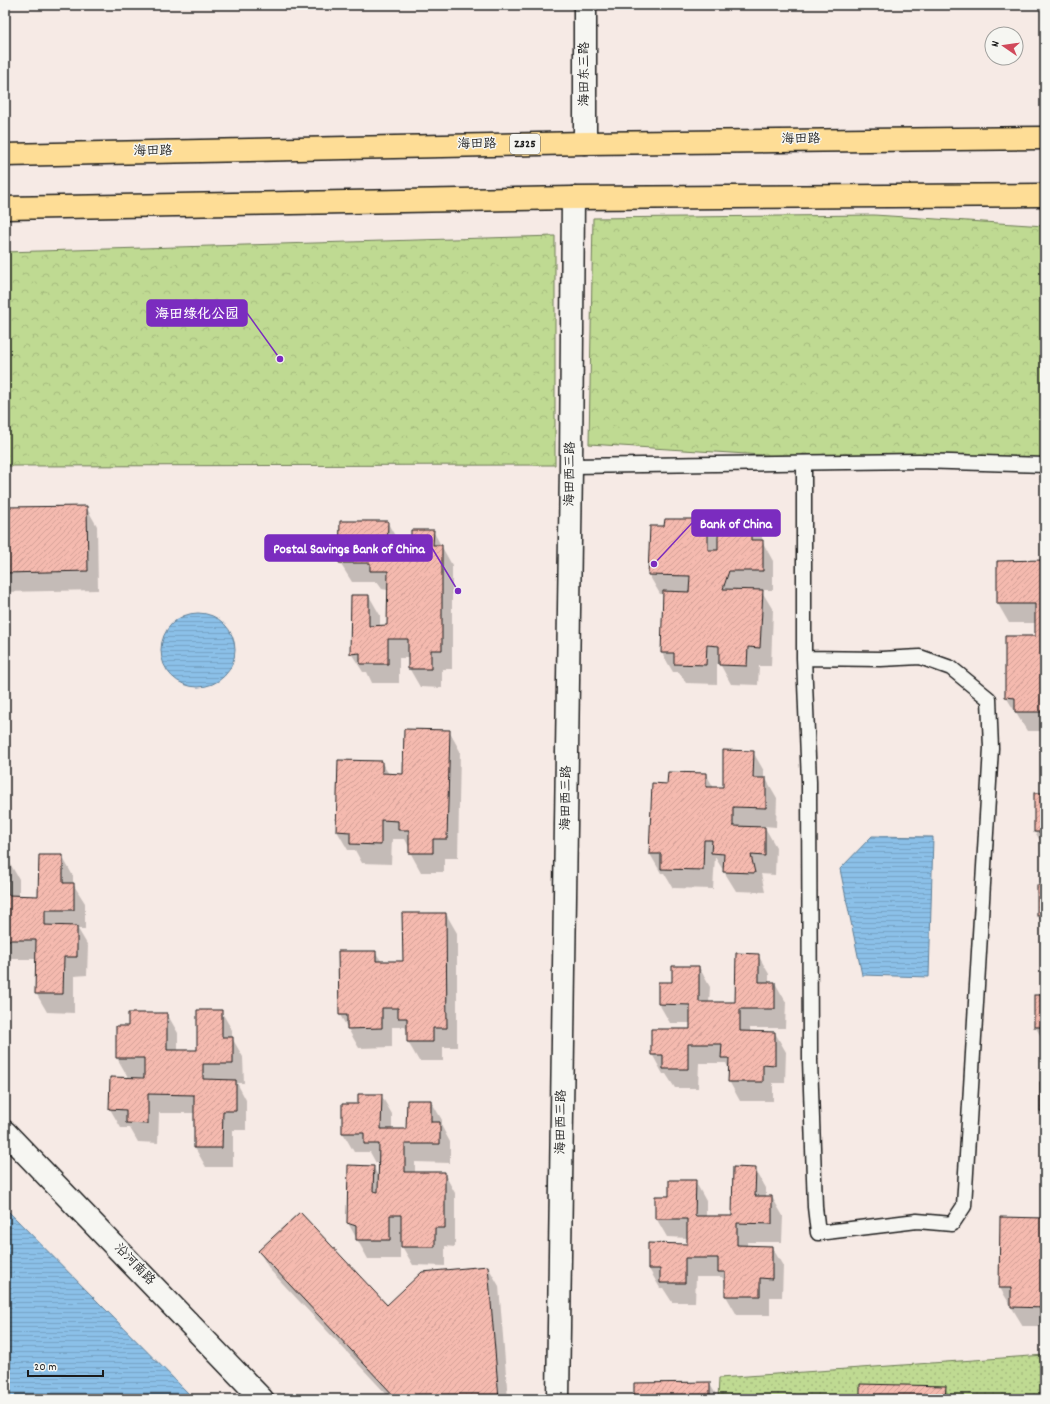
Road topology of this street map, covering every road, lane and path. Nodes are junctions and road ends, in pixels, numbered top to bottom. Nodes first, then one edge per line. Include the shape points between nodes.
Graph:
1 (585, 5) edge
2 (1045, 138) edge
3 (585, 143) junction
4 (5, 155) edge
5 (1045, 195) edge
6 (573, 198) junction
7 (5, 208) edge
8 (804, 463) junction
9 (1045, 465) edge
10 (571, 466) junction
11 (804, 658) junction
12 (5, 1132) edge
13 (262, 1399) edge
14 (558, 1399) edge

1 - 3 street, 海田东三路
2 - 3 main road, 海田路 / Z325
3 - 4 main road, 海田路 / Z325
5 - 6 main road
6 - 7 main road
6 - 10 street, 海田西三路
8 - 9 lane via 919,461
8 - 10 lane
8 - 11 lane
10 - 14 street, 海田西三路
11 - 11 lane via 809,782 810,1060 818,1233 917,1221 952,1224 964,1206 991,748 989,699 951,668 920,657
12 - 13 street, 沿河南路

